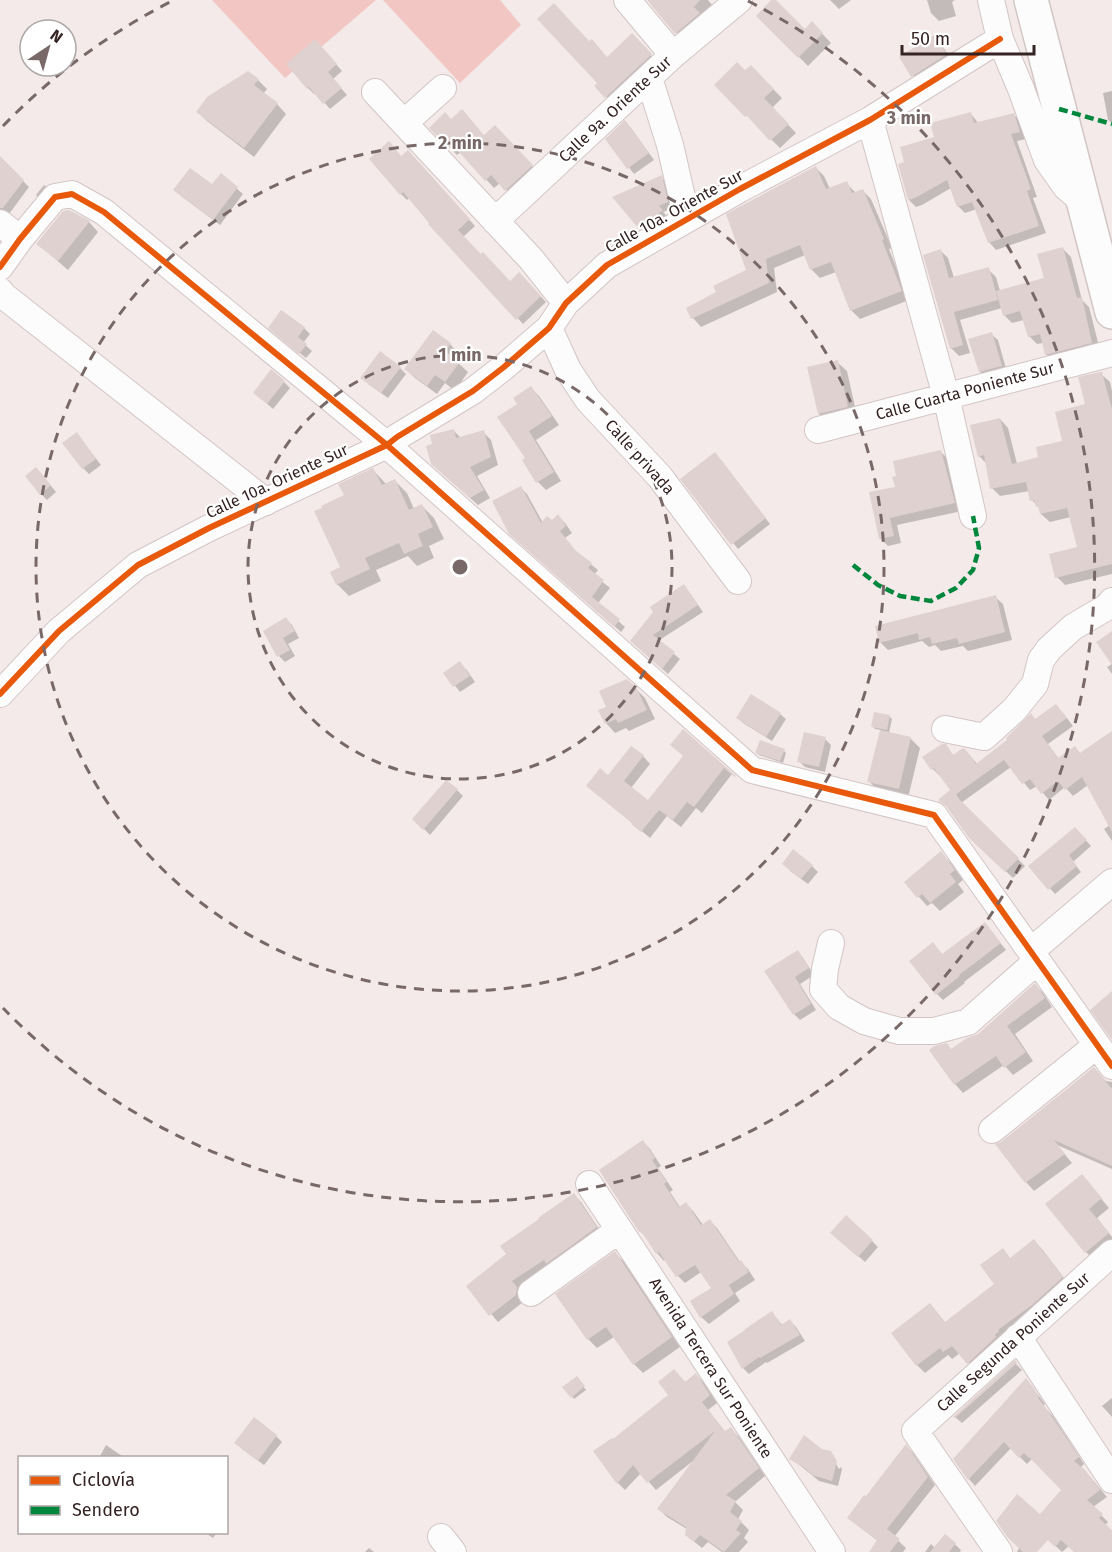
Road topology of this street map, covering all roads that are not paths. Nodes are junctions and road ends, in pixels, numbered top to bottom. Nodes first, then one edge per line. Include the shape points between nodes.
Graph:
1 (627, 0) edge
2 (739, 0) edge
3 (991, 0) edge
4 (1031, 0) edge
5 (1000, 39) junction
6 (673, 55) junction
7 (649, 78) junction
8 (443, 88) dead end
9 (375, 92) dead end
10 (870, 120) junction
11 (404, 123) junction
12 (1085, 203) junction
13 (687, 219) junction
14 (495, 221) junction
15 (0, 223) edge
16 (20, 239) junction
17 (0, 267) edge
18 (0, 291) edge
19 (566, 303) junction
20 (1112, 312) edge
21 (549, 328) junction
22 (1112, 353) edge
23 (946, 396) junction
24 (818, 430) dead end
25 (387, 445) junction
26 (266, 502) junction
27 (973, 516) dead end
28 (738, 581) dead end
29 (1112, 601) edge
30 (0, 694) edge
31 (945, 729) dead end
32 (1112, 882) edge
33 (831, 943) dead end
34 (1034, 956) junction
35 (1097, 1045) junction
36 (1112, 1066) edge
37 (992, 1130) dead end
38 (589, 1184) dead end
39 (619, 1230) junction
40 (1112, 1253) edge
41 (531, 1293) dead end
42 (1018, 1337) junction
43 (1112, 1480) edge
44 (832, 1552) edge
45 (999, 1552) edge

1 - 6 street
2 - 6 street, Calle 9a. Oriente Sur
3 - 5 street
4 - 12 main road
5 - 10 street, Calle 10a. Oriente Sur
5 - 12 street via 1047,160 1065,187
6 - 7 street, Calle 9a. Oriente Sur
7 - 13 street
7 - 14 street, Calle 9a. Oriente Sur
8 - 11 street
9 - 11 street
10 - 13 street, Calle 10a. Oriente Sur
10 - 23 street
11 - 14 street
12 - 20 main road
13 - 19 street, Calle 10a. Oriente Sur via 607,265
14 - 19 street
15 - 16 street
16 - 17 street
16 - 25 street via 55,197 72,194 104,212
18 - 26 street
19 - 21 street, Calle 10a. Oriente Sur
21 - 25 street, Calle 10a. Oriente Sur via 473,391
21 - 28 street, Calle privada via 568,370 588,400 660,477
22 - 23 street, Calle Cuarta Poniente Sur
23 - 24 street, Calle Cuarta Poniente Sur
23 - 27 street
25 - 26 street, Calle 10a. Oriente Sur
25 - 34 street via 752,770 934,815
26 - 30 street, Calle 10a. Oriente Sur via 138,565 60,631
29 - 31 street via 1049,649 1041,660 1035,684 984,737
32 - 34 street
33 - 34 street via 823,989 839,1007 864,1021 899,1031 934,1031 968,1022
34 - 35 street
35 - 36 street
35 - 37 street
38 - 39 street, Avenida Tercera Sur Poniente
39 - 41 street
39 - 44 street, Avenida Tercera Sur Poniente
40 - 42 street, Calle Segunda Poniente Sur
42 - 43 street
42 - 45 street, Calle Segunda Poniente Sur via 915,1431

